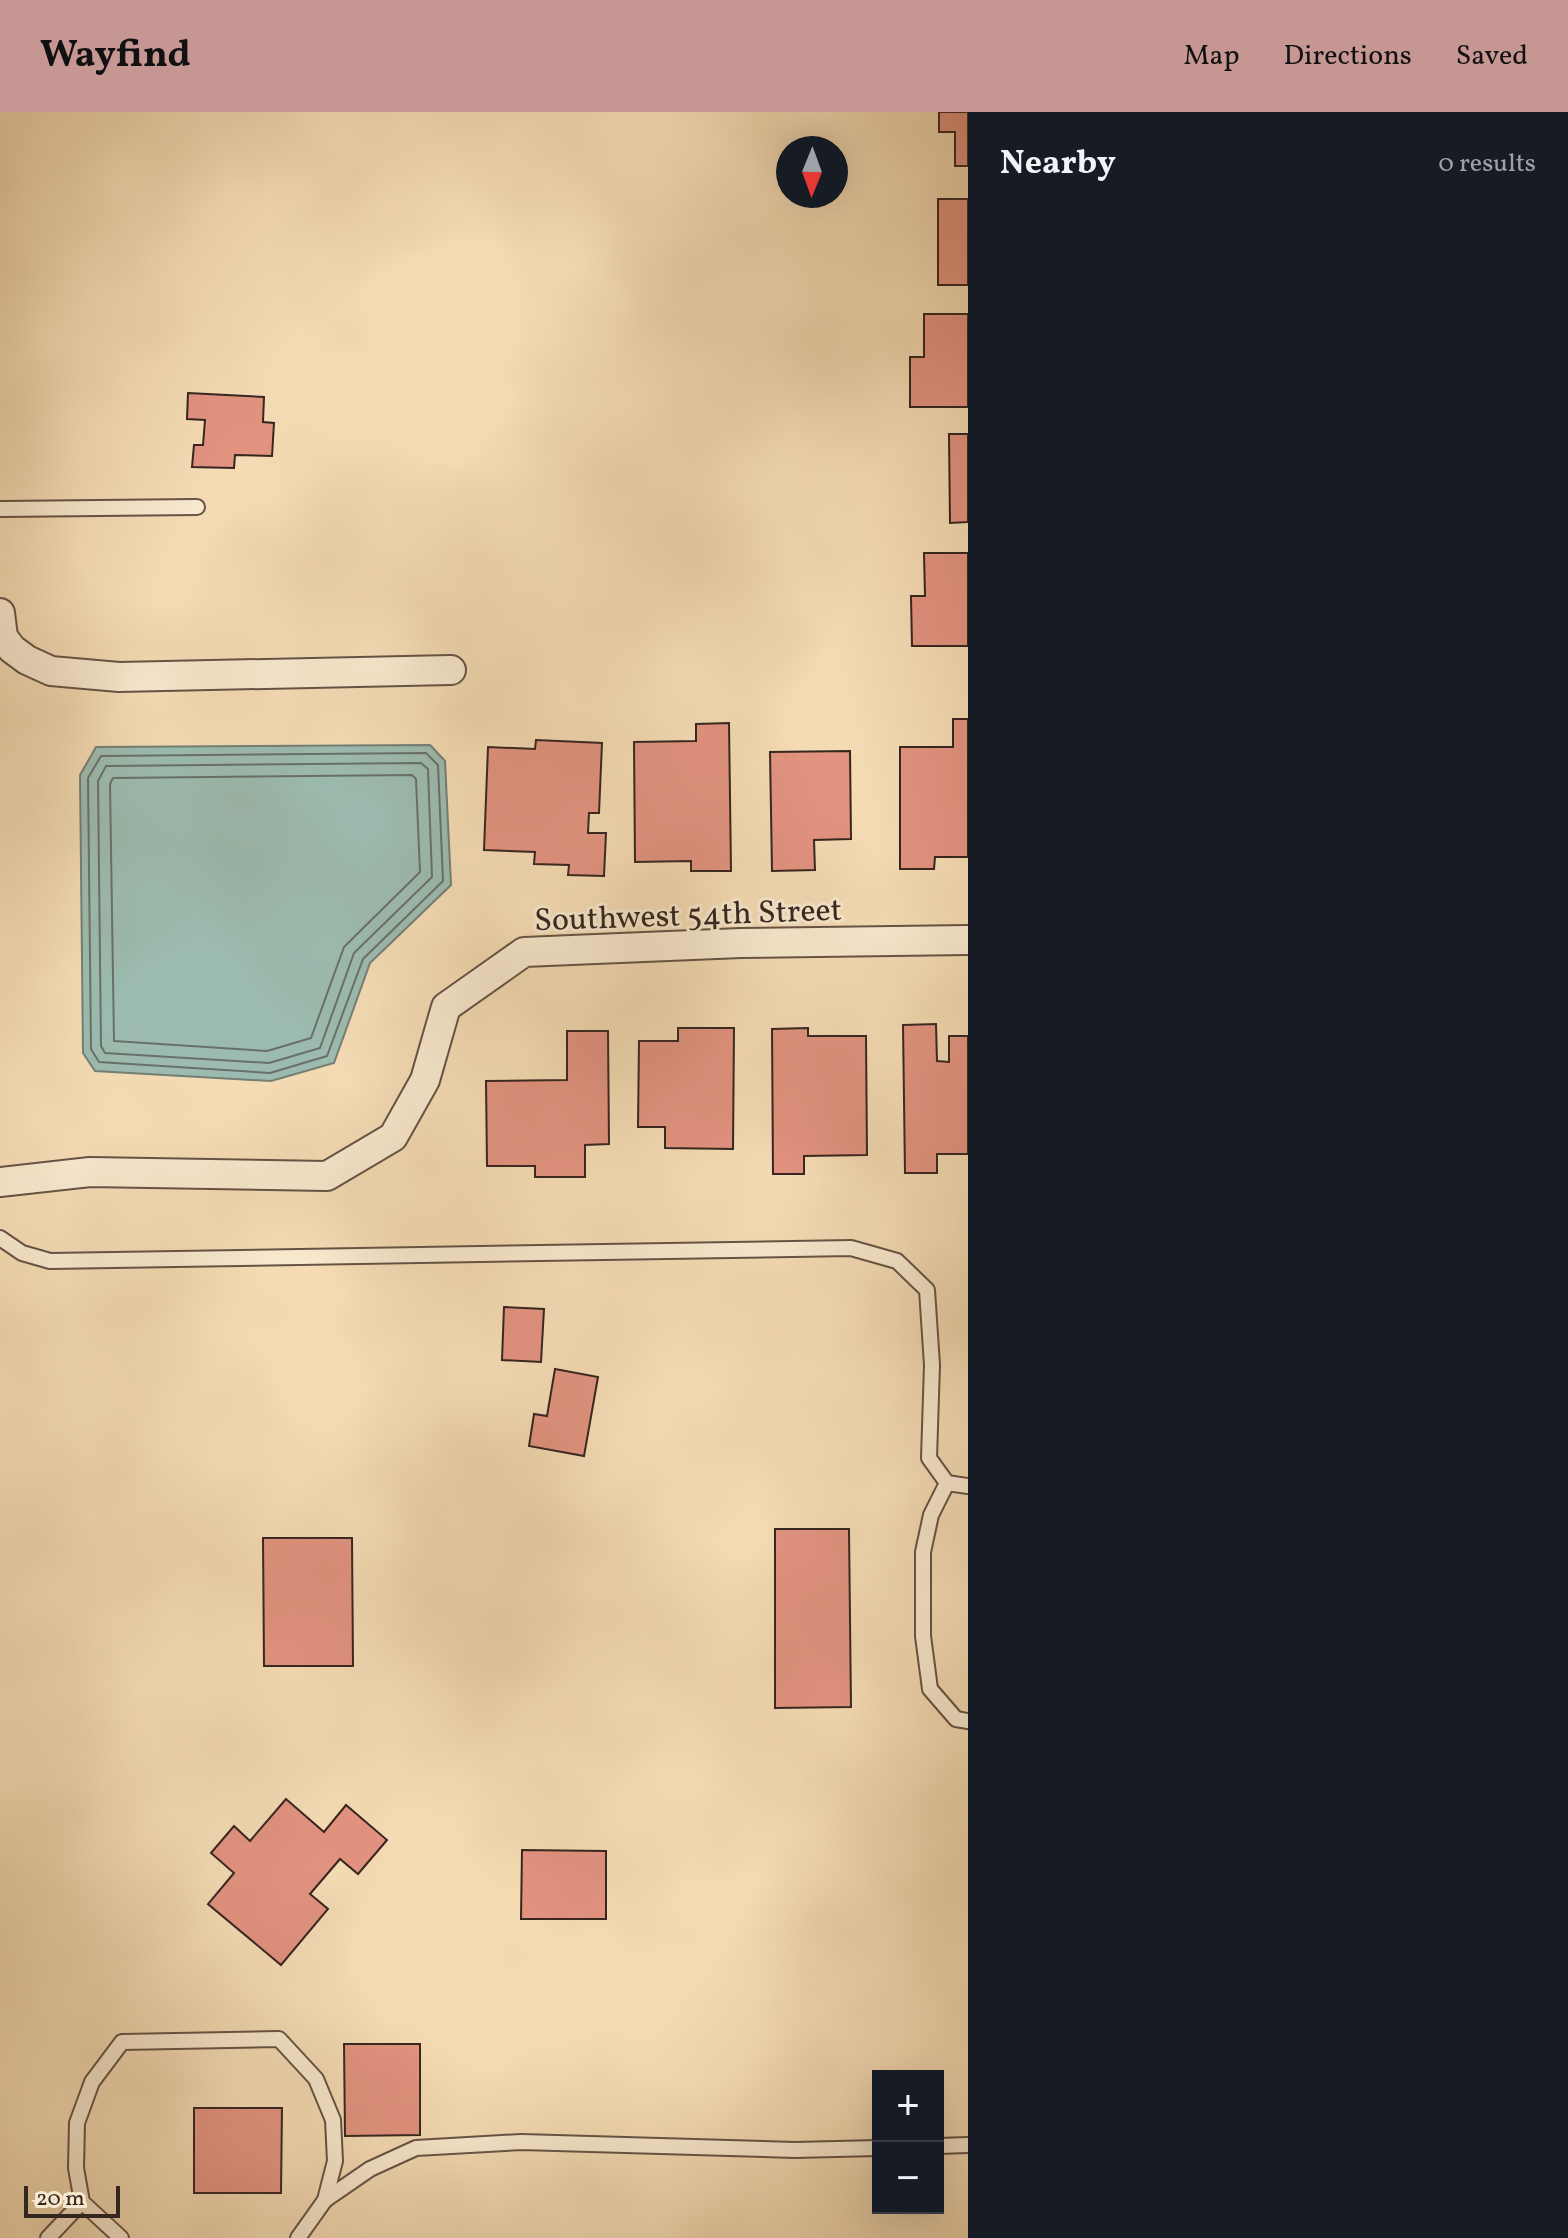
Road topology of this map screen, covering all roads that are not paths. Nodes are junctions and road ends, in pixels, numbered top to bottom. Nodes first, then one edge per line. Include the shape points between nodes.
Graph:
1 (197, 507) dead end
2 (0, 509) edge
3 (0, 613) edge
4 (451, 670) dead end
5 (968, 940) edge
6 (0, 1182) edge
7 (0, 1238) edge
8 (947, 1483) junction
9 (968, 1486) edge
10 (968, 1721) edge
11 (968, 2145) edge
12 (944, 2146) edge
13 (872, 2148) edge
14 (325, 2200) junction
15 (82, 2202) junction
16 (48, 2238) edge
17 (121, 2238) edge
18 (298, 2238) edge

1 - 2 lane
3 - 4 street via 3,637 12,649 51,671 119,677
5 - 6 street, Southwest 54th Street via 524,952 446,1007 425,1080 393,1137 327,1176 90,1172
7 - 8 lane via 22,1253 50,1261 851,1248 897,1261 927,1290 932,1365 929,1458
8 - 9 lane
8 - 10 lane via 931,1515 923,1552 923,1636 930,1689 956,1719
11 - 12 lane
13 - 14 lane via 521,2142 416,2148 370,2169
14 - 15 lane via 335,2161 333,2120 316,2079 279,2039 122,2042 92,2082 77,2123
14 - 18 lane
15 - 16 lane
15 - 17 lane

